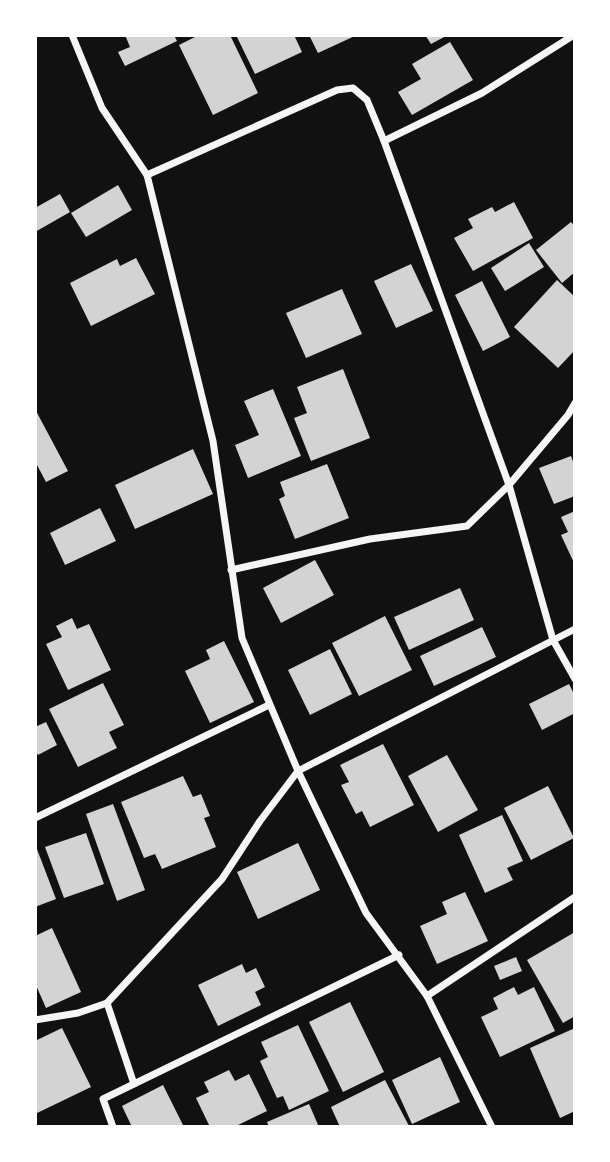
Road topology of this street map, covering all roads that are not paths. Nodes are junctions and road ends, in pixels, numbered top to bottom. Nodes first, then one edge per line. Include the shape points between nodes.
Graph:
1 (72, 35) edge
2 (574, 35) edge
3 (384, 141) junction
4 (147, 175) junction
5 (575, 403) edge
6 (509, 485) junction
7 (231, 570) junction
8 (575, 629) edge
9 (553, 640) junction
10 (575, 679) edge
11 (269, 705) junction
12 (298, 771) junction
13 (35, 818) edge
14 (575, 897) edge
15 (399, 955) junction
16 (427, 996) junction
17 (107, 1003) junction
18 (35, 1020) edge
19 (134, 1084) junction
20 (113, 1127) edge
21 (492, 1127) edge

1 - 4 street via 102,108
2 - 3 street via 482,93
3 - 4 street via 367,100 354,88 337,90
3 - 6 street
4 - 7 street via 213,441
5 - 6 street
6 - 7 street via 467,526 370,539
6 - 9 street
7 - 11 street via 242,638
8 - 9 street
9 - 10 street
9 - 12 street
11 - 12 street
11 - 13 street
12 - 15 street via 366,913
12 - 17 street via 222,879
14 - 16 street
15 - 16 street
15 - 19 street
16 - 21 street
17 - 18 street
17 - 19 street
19 - 20 street via 103,1099

